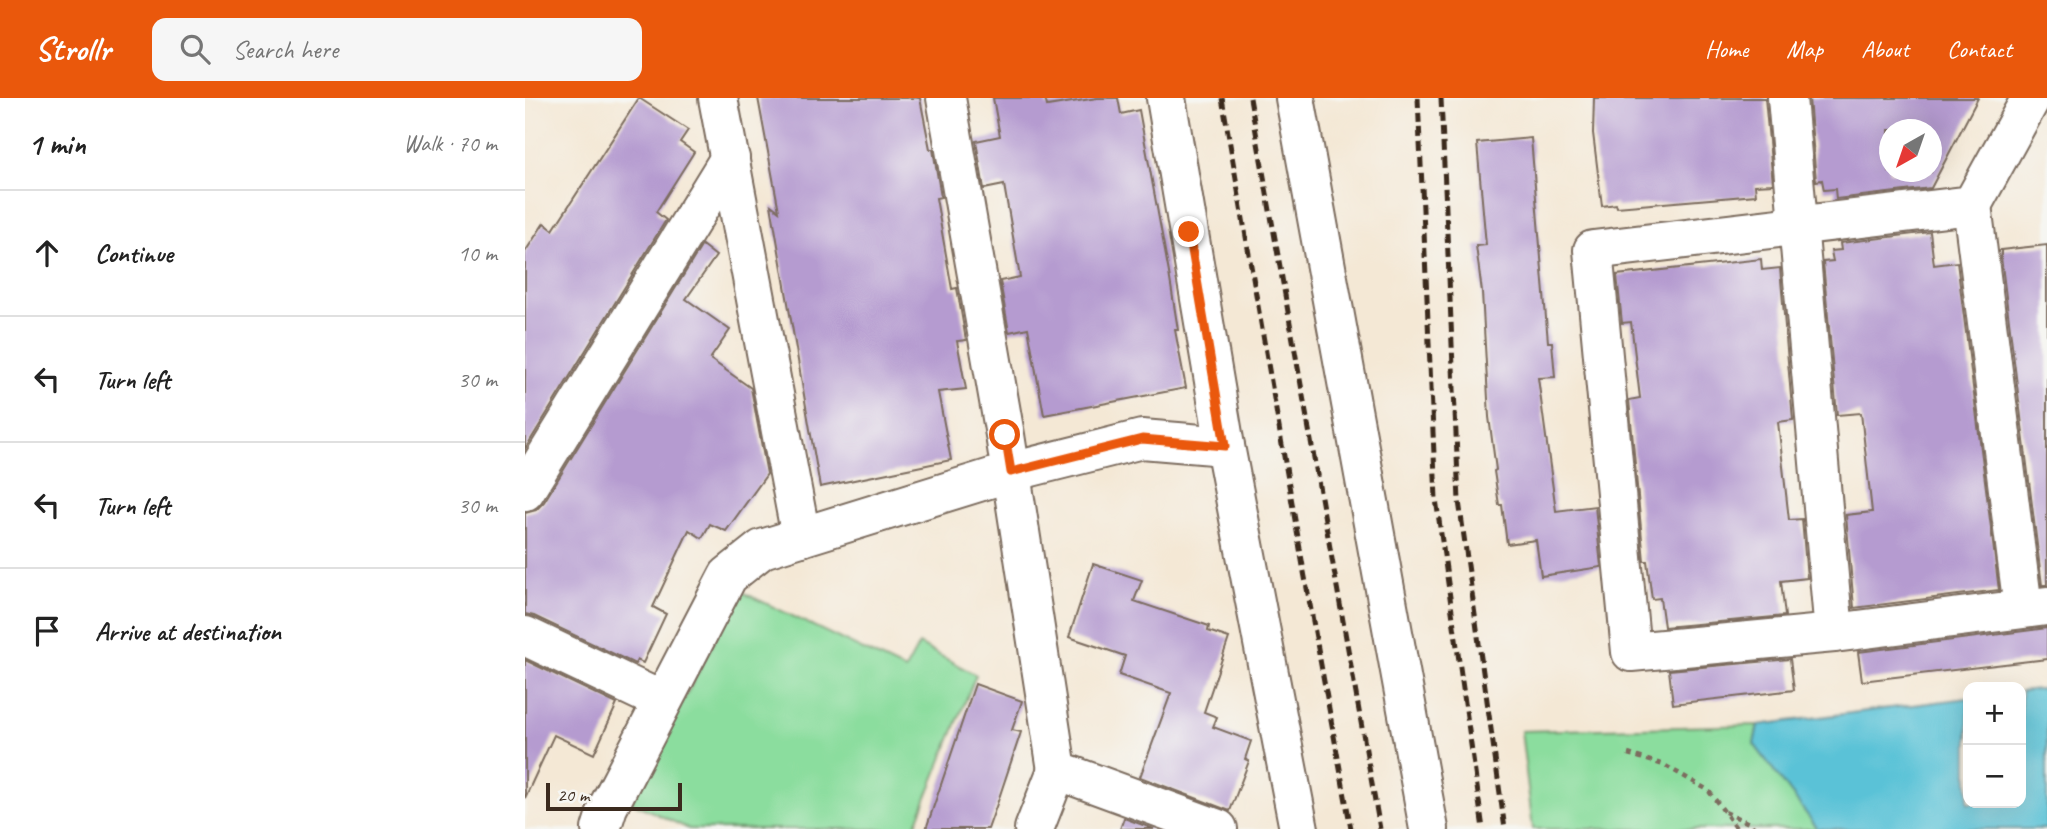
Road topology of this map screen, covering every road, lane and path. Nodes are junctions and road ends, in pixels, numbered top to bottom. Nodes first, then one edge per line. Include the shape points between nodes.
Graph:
1 (719, 98) edge
2 (946, 98) edge
3 (1166, 98) edge
4 (1295, 98) edge
5 (1787, 98) edge
6 (2031, 98) edge
7 (730, 158) junction
8 (1972, 205) junction
9 (1798, 227) junction
10 (1225, 446) junction
11 (1011, 472) junction
12 (525, 491) edge
13 (801, 537) junction
14 (2035, 607) edge
15 (1834, 633) junction
16 (525, 636) edge
17 (662, 701) junction
18 (1628, 754) dead end
19 (1057, 770) junction
20 (1724, 811) junction
21 (601, 829) edge
22 (1034, 829) edge
23 (1218, 829) edge
24 (1299, 829) edge
25 (1429, 829) edge
26 (1737, 829) edge
27 (1755, 829) edge

1 - 7 street
2 - 11 street
3 - 10 street
4 - 25 street
5 - 9 street
6 - 8 street
7 - 12 street
7 - 13 street
8 - 9 street
8 - 14 street
9 - 15 street
9 - 15 street via 1593,250 1594,264 1631,653
10 - 11 street via 1142,439
10 - 24 street
11 - 13 street
11 - 19 street
13 - 17 street via 761,549 728,576
14 - 15 street
16 - 17 street
17 - 21 street
18 - 20 path via 1664,765 1708,790
19 - 22 street
19 - 23 street
20 - 26 path
20 - 27 path

